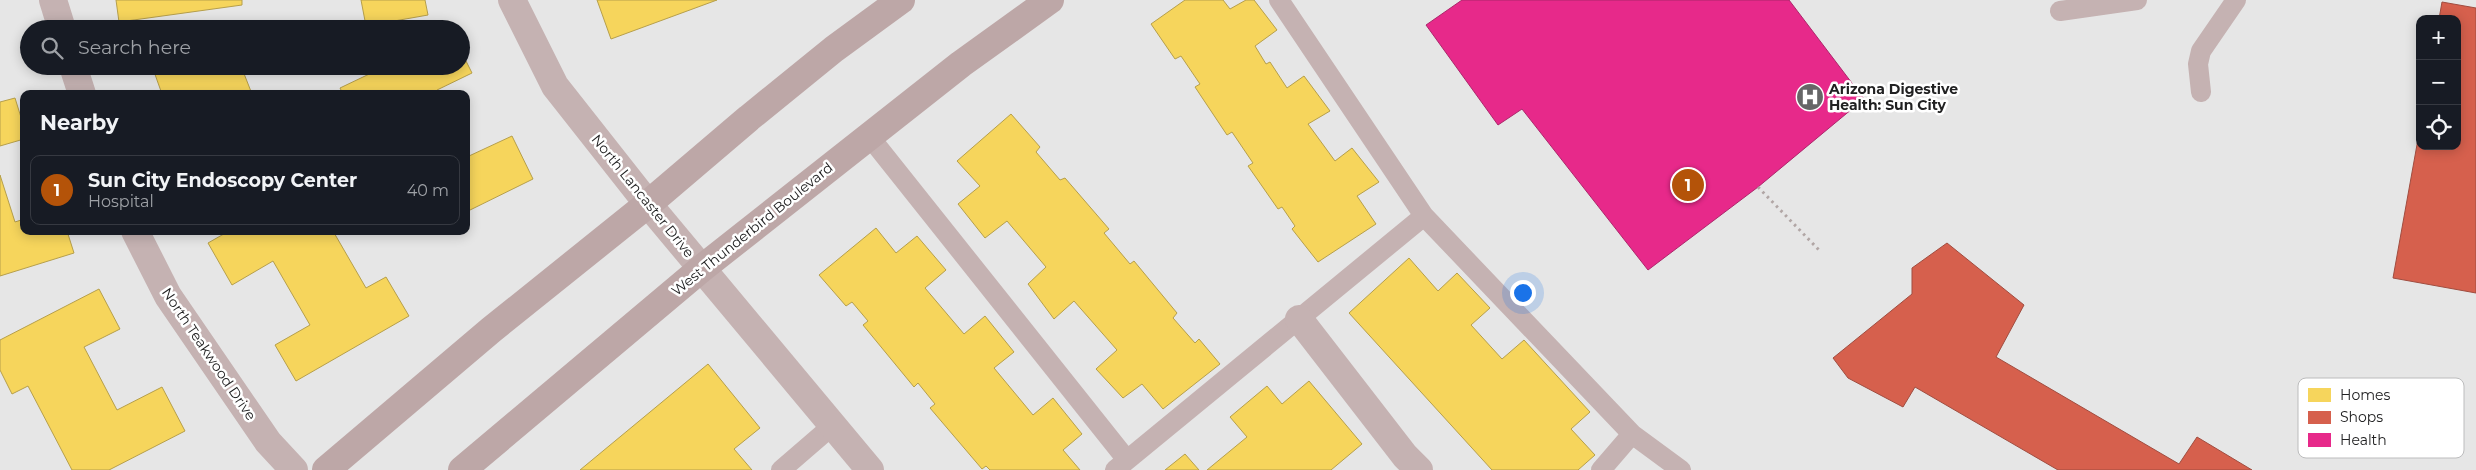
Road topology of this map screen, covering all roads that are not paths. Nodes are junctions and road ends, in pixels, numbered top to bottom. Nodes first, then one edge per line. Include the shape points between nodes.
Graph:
1 (53, 0) edge
2 (512, 0) edge
3 (901, 0) edge
4 (1050, 0) edge
5 (1279, 0) edge
6 (2137, 0) edge
7 (2236, 0) edge
8 (2060, 11) dead end
9 (59, 20) edge
10 (76, 75) edge
11 (81, 90) edge
12 (2201, 92) dead end
13 (868, 136) junction
14 (648, 204) junction
15 (1424, 216) junction
16 (137, 235) edge
17 (701, 269) junction
18 (1298, 319) junction
19 (832, 426) junction
20 (1632, 434) junction
21 (1121, 465) edge
22 (1413, 468) edge
23 (294, 470) edge
24 (326, 470) edge
25 (462, 470) edge
26 (781, 470) edge
27 (870, 470) edge
28 (1601, 470) edge
29 (1681, 470) edge

1 - 9 street
2 - 14 street, North Lancaster Drive via 555,86
3 - 14 street via 818,62
4 - 13 street, West Thunderbird Boulevard
5 - 15 lane
6 - 8 lane
7 - 12 lane via 2201,51 2198,64
10 - 11 street
13 - 17 street, West Thunderbird Boulevard
13 - 21 lane
14 - 17 street, North Lancaster Drive
14 - 24 street via 491,330
15 - 18 lane
15 - 20 lane
16 - 23 street, North Teakwood Drive via 168,296 268,442
17 - 19 street, North Lancaster Drive
17 - 25 street, West Thunderbird Boulevard
18 - 21 lane
18 - 22 street
19 - 26 lane
19 - 27 street, North Lancaster Drive
20 - 28 lane
20 - 29 lane

